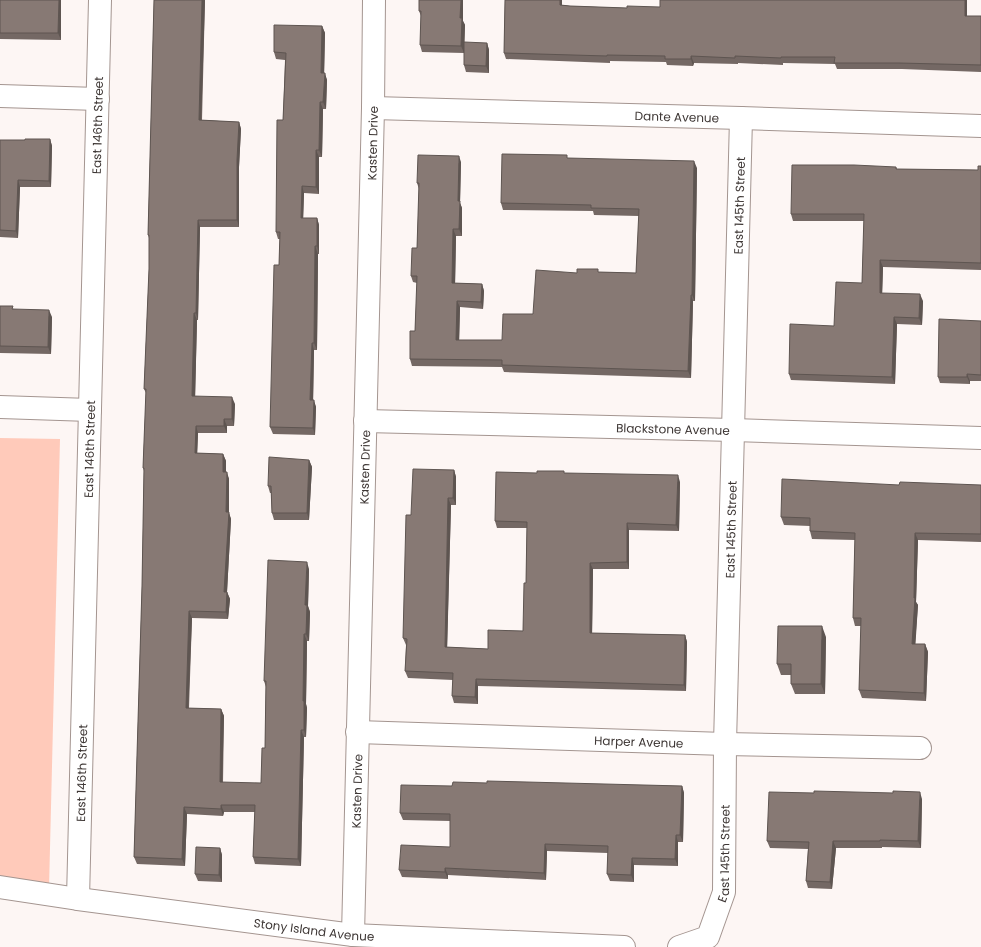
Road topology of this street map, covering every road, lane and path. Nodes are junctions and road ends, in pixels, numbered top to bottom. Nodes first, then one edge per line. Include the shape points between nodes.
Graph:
1 (100, 0) edge
2 (374, 0) edge
3 (0, 96) edge
4 (98, 99) junction
5 (373, 108) junction
6 (741, 118) junction
7 (981, 126) edge
8 (0, 407) edge
9 (90, 410) junction
10 (365, 421) junction
11 (733, 430) junction
12 (981, 438) edge
13 (357, 732) junction
14 (725, 744) junction
15 (920, 748) dead end
16 (0, 887) edge
17 (78, 899) junction
18 (353, 935) junction
19 (624, 947) edge
20 (679, 947) edge

1 - 4 street, East 146th Street
2 - 5 street, Kasten Drive
3 - 4 street
4 - 9 street, East 146th Street
5 - 6 street, Dante Avenue
5 - 10 street, Kasten Drive
6 - 7 street, Dante Avenue
6 - 11 street, East 145th Street
8 - 9 street
9 - 17 street, East 146th Street
10 - 11 street, Blackstone Avenue
10 - 13 street, Kasten Drive
11 - 12 street, Blackstone Avenue
11 - 14 street, East 145th Street
13 - 14 street, Harper Avenue
13 - 18 street, Kasten Drive
14 - 15 street, Harper Avenue
14 - 20 street, East 145th Street via 724,892 708,937
16 - 17 street
17 - 18 street, Stony Island Avenue
18 - 19 street, Stony Island Avenue

